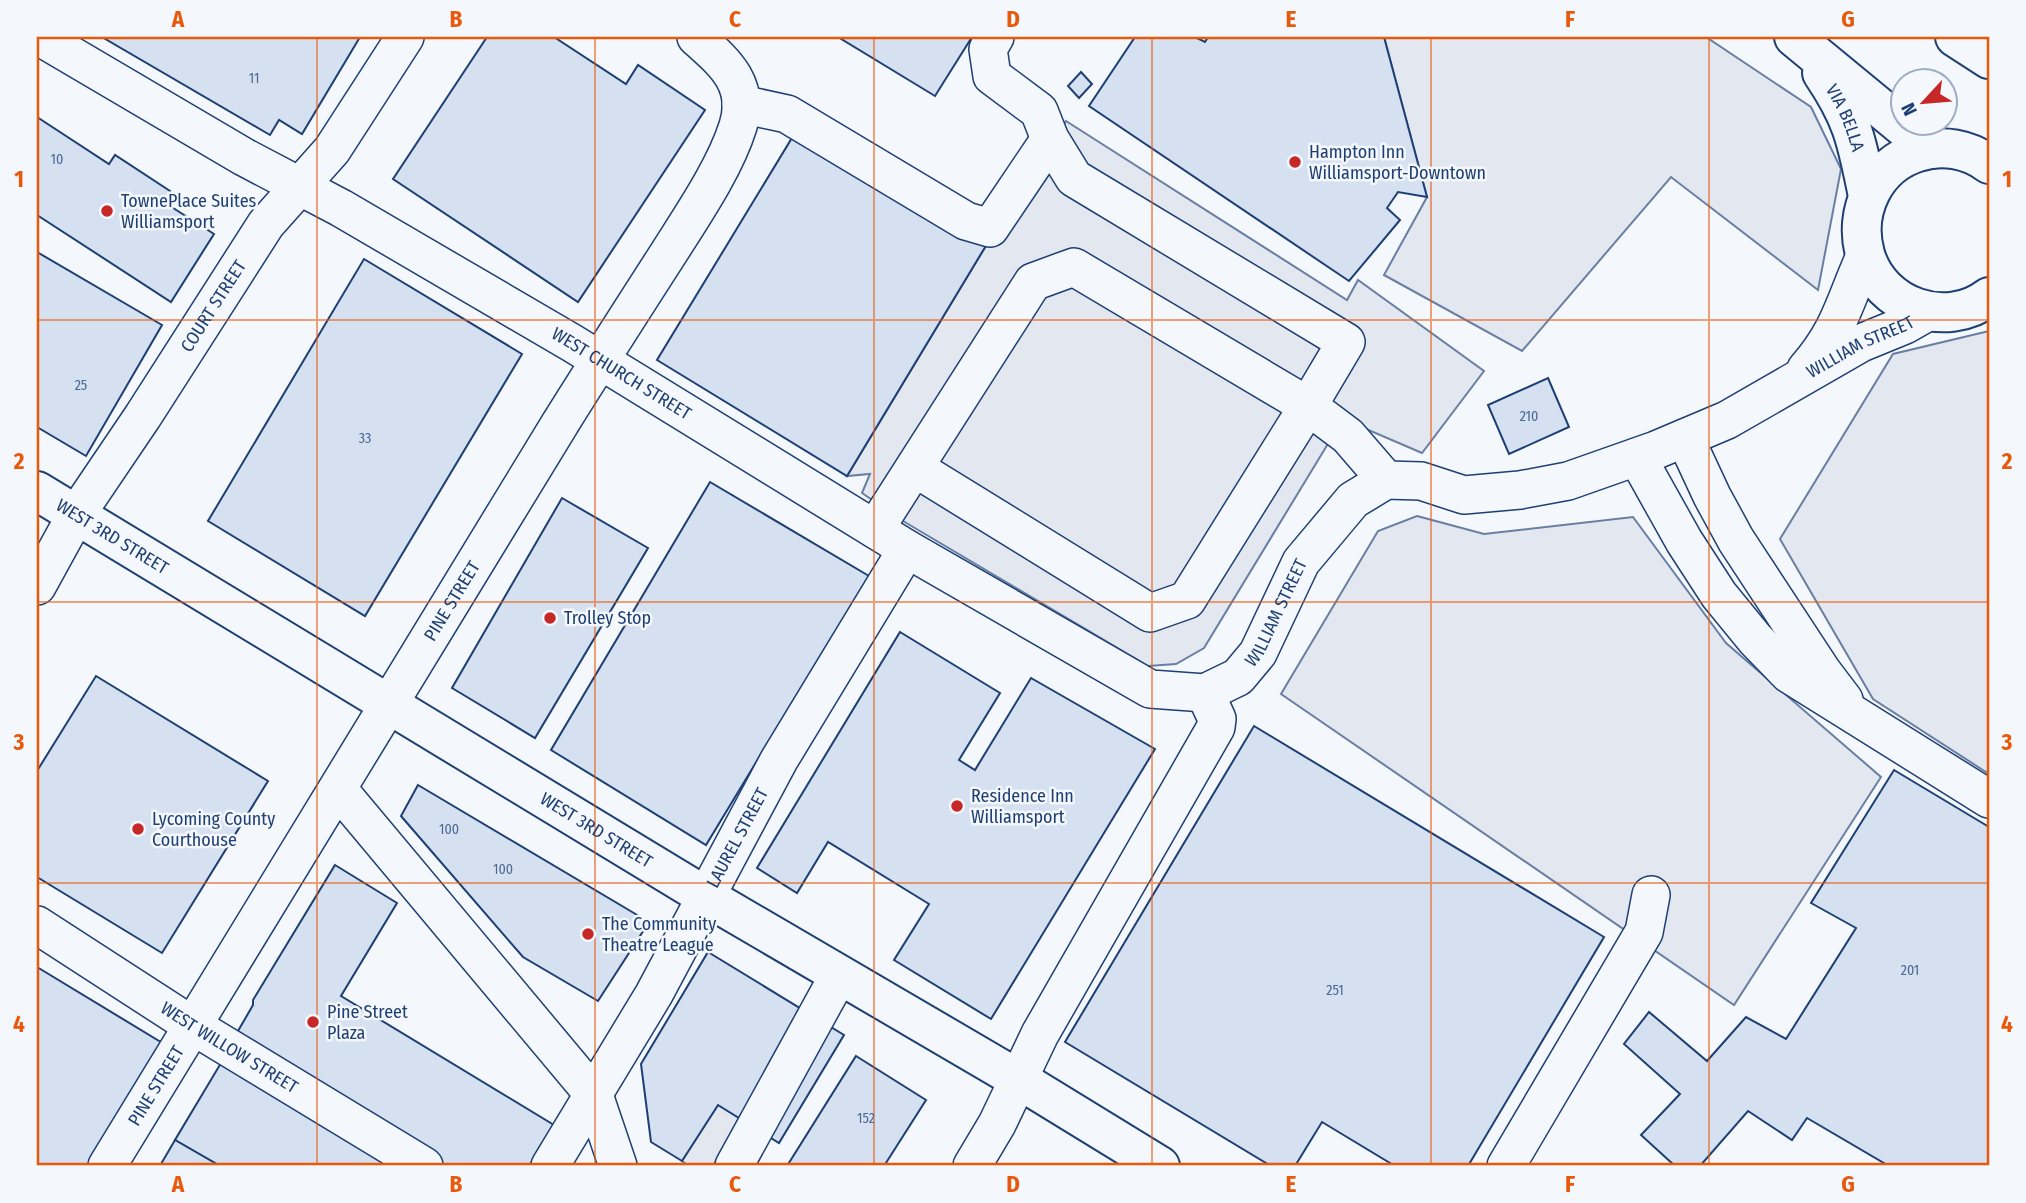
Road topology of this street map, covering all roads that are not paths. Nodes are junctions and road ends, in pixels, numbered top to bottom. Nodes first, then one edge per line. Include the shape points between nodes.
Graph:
1 (40, 37) edge
2 (405, 37) edge
3 (696, 37) edge
4 (995, 37) edge
5 (1955, 37) edge
6 (1976, 37) edge
7 (1798, 41) edge
8 (1989, 47) edge
9 (1989, 59) edge
10 (741, 104) junction
11 (1051, 139) junction
12 (1930, 149) junction
13 (1989, 164) edge
14 (300, 186) junction
15 (1868, 196) junction
16 (1865, 256) junction
17 (1989, 298) edge
18 (1926, 313) junction
19 (600, 359) junction
20 (1797, 381) junction
21 (1308, 406) junction
22 (1685, 438) junction
23 (1637, 457) junction
24 (915, 468) junction
25 (1385, 480) junction
26 (37, 491) edge
27 (76, 515) junction
28 (875, 529) junction
29 (907, 549) junction
30 (37, 586) edge
31 (1205, 693) junction
32 (389, 705) junction
33 (1870, 724) junction
34 (338, 789) junction
35 (1989, 799) edge
36 (1651, 895) dead end
37 (705, 896) junction
38 (37, 925) edge
39 (839, 975) junction
40 (193, 1026) junction
41 (1018, 1079) junction
42 (594, 1095) junction
43 (107, 1166) edge
44 (424, 1166) edge
45 (550, 1166) edge
46 (618, 1166) edge
47 (734, 1166) edge
48 (972, 1166) edge
49 (1160, 1166) edge
50 (1506, 1166) edge

1 - 14 street, WEST CHURCH STREET
2 - 14 street, COURT STREET via 332,150
3 - 10 street via 737,80
4 - 11 street via 988,49 992,76 1039,111
5 - 9 main road
6 - 8 main road
7 - 12 main road, VIA BELLA
7 - 15 main road, VIA BELLA via 1849,117
10 - 11 street via 787,114 966,221 990,228
10 - 19 street, PINE STREET via 740,123 695,212
11 - 21 street via 1074,178 1346,342
12 - 13 main road via 1952,149
12 - 15 main road via 1892,166
14 - 19 street, WEST CHURCH STREET
14 - 27 street, COURT STREET via 266,224
15 - 16 main road via 1861,236
16 - 18 main road via 1884,286
16 - 20 street, WILLIAM STREET via 1836,329
17 - 18 main road via 1948,314
18 - 20 street, WILLIAM STREET via 1861,343
19 - 28 street, WEST CHURCH STREET
19 - 32 street, PINE STREET
20 - 22 street, WILLIAM STREET
21 - 24 street via 1074,267 1034,282
21 - 24 street via 1187,600 1150,613
21 - 25 street via 1348,436
22 - 23 street, WILLIAM STREET
22 - 33 street via 1736,540 1822,671
23 - 25 street, WILLIAM STREET via 1568,481 1508,491 1464,495 1421,481
23 - 33 street via 1719,595 1755,639 1789,674
24 - 28 street
25 - 31 street, WILLIAM STREET via 1353,500 1301,562 1258,653 1238,677
26 - 27 main road, WEST 3RD STREET
27 - 30 street, COURT STREET
27 - 32 main road, WEST 3RD STREET
28 - 29 street, WEST CHURCH STREET
29 - 31 street, WEST CHURCH STREET via 1150,689
29 - 37 street, LAUREL STREET via 779,760
31 - 41 street via 1216,727
32 - 34 street, PINE STREET
32 - 37 main road, WEST 3RD STREET
33 - 35 street
34 - 40 street, PINE STREET
34 - 42 street
36 - 50 street via 1644,932
37 - 39 main road, WEST 3RD STREET
37 - 42 street, LAUREL STREET
38 - 40 street, WEST WILLOW STREET
39 - 41 main road, WEST 3RD STREET
39 - 47 street
40 - 43 street, PINE STREET
40 - 44 street, WEST WILLOW STREET
41 - 48 street
41 - 49 main road, WEST 3RD STREET
42 - 45 street, LAUREL STREET
42 - 46 street

